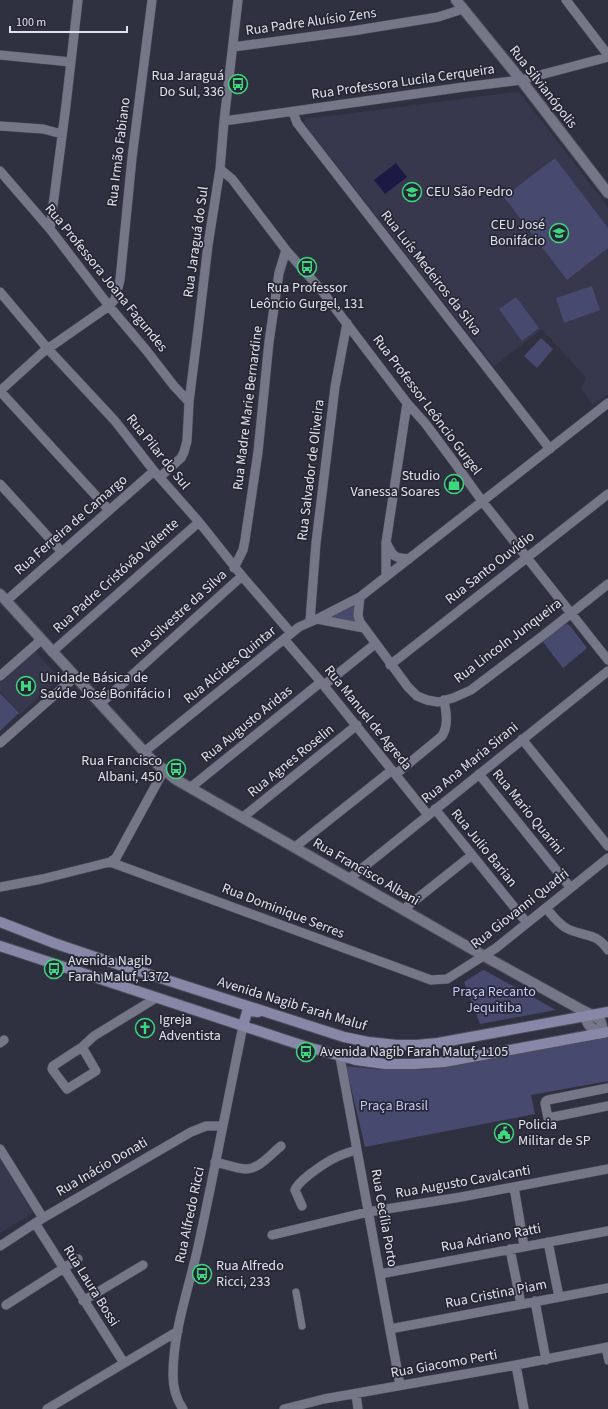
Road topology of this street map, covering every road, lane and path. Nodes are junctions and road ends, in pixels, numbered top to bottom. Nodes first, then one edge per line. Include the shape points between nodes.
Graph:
1 (78, 0) edge
2 (152, 0) edge
3 (238, 0) edge
4 (456, 0) edge
5 (566, 0) edge
6 (463, 9) junction
7 (233, 47) junction
8 (0, 55) edge
9 (608, 56) edge
10 (71, 62) junction
11 (521, 80) junction
12 (293, 112) junction
13 (224, 122) junction
14 (0, 126) edge
15 (62, 134) junction
16 (220, 169) junction
17 (0, 171) edge
18 (608, 193) edge
19 (50, 229) junction
20 (286, 250) junction
21 (0, 292) edge
22 (109, 306) junction
23 (347, 323) junction
24 (48, 349) junction
25 (0, 391) edge
26 (189, 402) junction
27 (407, 403) junction
28 (608, 403) edge
29 (550, 449) junction
30 (157, 474) junction
31 (0, 484) edge
32 (608, 494) edge
33 (482, 501) junction
34 (109, 510) junction
35 (199, 522) junction
36 (386, 543) junction
37 (62, 552) junction
38 (527, 558) junction
39 (409, 559) junction
40 (234, 568) junction
41 (242, 576) junction
42 (386, 576) junction
43 (608, 584) edge
44 (3, 597) edge
45 (357, 598) junction
46 (570, 613) junction
47 (314, 620) junction
48 (364, 628) junction
49 (288, 636) junction
50 (41, 640) junction
51 (375, 644) junction
52 (52, 652) junction
53 (608, 660) edge
54 (390, 665) junction
55 (608, 670) edge
56 (0, 676) edge
57 (75, 677) junction
58 (323, 683) junction
59 (444, 700) junction
60 (100, 704) junction
61 (357, 726) junction
62 (522, 739) junction
63 (0, 743) edge
64 (144, 752) junction
65 (164, 770) junction
66 (394, 772) junction
67 (478, 774) junction
68 (190, 788) junction
69 (432, 812) junction
70 (242, 818) junction
71 (608, 846) edge
72 (295, 847) junction
73 (472, 855) junction
74 (608, 858) edge
75 (110, 862) junction
76 (350, 878) junction
77 (0, 887) edge
78 (570, 888) junction
79 (546, 908) junction
80 (404, 909) junction
81 (0, 922) edge
82 (527, 923) junction
83 (0, 946) edge
84 (608, 950) edge
85 (484, 956) junction
86 (448, 979) joint
87 (156, 998) junction
88 (262, 1011) junction
89 (608, 1012) edge
90 (585, 1013) junction
91 (243, 1026) junction
92 (603, 1033) edge
93 (82, 1047) junction
94 (340, 1057) junction
95 (608, 1088) edge
96 (608, 1106) edge
97 (223, 1126) junction
98 (281, 1146) dead end
99 (0, 1149) edge
100 (357, 1150) junction
101 (215, 1162) junction
102 (608, 1169) edge
103 (514, 1187) junction
104 (302, 1206) dead end
105 (368, 1212) junction
106 (39, 1220) junction
107 (608, 1231) edge
108 (272, 1235) dead end
109 (548, 1242) junction
110 (0, 1246) edge
111 (524, 1246) junction
112 (510, 1249) junction
113 (78, 1260) dead end
114 (143, 1265) dead end
115 (63, 1268) junction
116 (380, 1274) junction
117 (608, 1288) edge
118 (296, 1292) dead end
119 (559, 1297) junction
120 (83, 1301) junction
121 (535, 1301) junction
122 (521, 1304) junction
123 (6, 1305) dead end
124 (302, 1326) dead end
125 (390, 1328) junction
126 (178, 1331) junction
127 (607, 1348) edge
128 (546, 1360) junction
129 (608, 1361) edge
130 (124, 1363) junction
131 (516, 1365) junction
132 (400, 1385) junction
133 (356, 1394) junction
134 (47, 1409) edge
135 (183, 1409) edge
136 (284, 1409) edge
137 (358, 1409) edge
138 (524, 1409) edge

1 - 10 street
2 - 22 street, Rua Irmão Fabiano via 131,166 120,280 115,299
3 - 7 street, Rua Jaraguá do Sul
4 - 6 street, Rua Silvianópolis
5 - 9 street
6 - 7 street, Rua Padre Aluísio Zens via 438,17
6 - 11 street, Rua Silvianópolis
7 - 13 street, Rua Jaraguá do Sul
8 - 10 street
9 - 11 street, Rua Professora Lucila Cerqueira
10 - 15 street
11 - 12 street, Rua Professora Lucila Cerqueira
11 - 18 street, Rua Silvianópolis
12 - 13 street, Rua Professora Lucila Cerqueira
12 - 29 street, Rua Luís Medeiros da Silva via 297,123
13 - 16 street, Rua Jaraguá do Sul
14 - 15 street via 42,129
15 - 19 street
16 - 20 street, Rua Professor Leôncio Gurgel via 232,179
16 - 26 street, Rua Jaraguá do Sul
17 - 19 street, Rua Professora Joana Fagundes
19 - 22 street, Rua Professora Joana Fagundes
20 - 23 street, Rua Professor Leôncio Gurgel
20 - 40 street, Rua Madre Marie Bernardine via 279,273 270,335 246,540
21 - 24 street, Rua Pilar do Sul
22 - 24 street
22 - 26 street, Rua Professora Joana Fagundes
23 - 27 street, Rua Professor Leôncio Gurgel
23 - 47 street, Rua Salvador de Oliveira via 335,387 316,542
24 - 25 street
24 - 30 street, Rua Pilar do Sul via 115,421
25 - 34 street
26 - 30 street, Rua Jaraguá do Sul via 184,452 181,458
27 - 33 street, Rua Professor Leôncio Gurgel via 425,423
27 - 36 street
28 - 29 street
29 - 33 street
30 - 34 street, Rua Ferreira de Camargo
30 - 35 street, Rua Pilar do Sul
31 - 37 street
32 - 38 street, Rua Santo Ouvídio
33 - 38 street, Rua Professor Leôncio Gurgel
33 - 39 street
34 - 37 street, Rua Ferreira de Camargo
35 - 40 street, Rua Pilar do Sul
35 - 52 street, Rua Padre Cristóvão Valente
36 - 39 street via 397,558
36 - 42 street
37 - 44 street, Rua Ferreira de Camargo
38 - 46 street, Rua Professor Leôncio Gurgel
38 - 54 street, Rua Santo Ouvídio
39 - 42 street
40 - 41 street, Rua Pilar do Sul
41 - 49 street, Rua Pilar do Sul
41 - 60 street, Rua Silvestre da Silva
42 - 45 street
43 - 46 street, Rua Lincoln Junqueira
44 - 50 street, Rua Francisco Albani
45 - 47 street, Rua Alcides Quintar
45 - 48 street, Rua Lincoln Junqueira via 358,615
46 - 53 street, Rua Professor Leôncio Gurgel
46 - 59 street, Rua Lincoln Junqueira via 471,690
47 - 48 street
47 - 49 street, Rua Alcides Quintar
48 - 51 street, Rua Lincoln Junqueira
49 - 58 street, Rua Manuel de Agreda
49 - 64 street, Rua Alcides Quintar
50 - 52 street, Rua Francisco Albani
50 - 56 street
51 - 54 street, Rua Lincoln Junqueira
51 - 58 street, Rua Augusto Aridas
52 - 57 street, Rua Francisco Albani
54 - 59 street, Rua Lincoln Junqueira via 417,696 438,702
55 - 62 street, Rua Ana Maria Sirani
57 - 60 street, Rua Francisco Albani
57 - 63 street
58 - 61 street, Rua Manuel de Agreda
58 - 68 street, Rua Augusto Aridas
59 - 66 street via 446,724 442,736
60 - 64 street, Rua Francisco Albani
61 - 66 street, Rua Manuel de Agreda
61 - 70 street, Rua Agnes Roselin
62 - 67 street, Rua Ana Maria Sirani
62 - 71 street
64 - 65 street, Rua Francisco Albani
65 - 68 street, Rua Francisco Albani
65 - 75 street via 116,858
66 - 69 street, Rua Manuel de Agreda
66 - 72 street
67 - 69 street, Rua Ana Maria Sirani
67 - 78 street, Rua Mario Quarini
68 - 70 street, Rua Francisco Albani
69 - 73 street, Rua Julio Barian
69 - 76 street, Rua Ana Maria Sirani
70 - 72 street, Rua Francisco Albani
72 - 76 street, Rua Francisco Albani
73 - 80 street
73 - 82 street, Rua Julio Barian
74 - 78 street, Rua Giovanni Quadri
75 - 77 street via 50,878
75 - 86 street, Rua Dominique Serres via 414,975 431,980
76 - 80 street, Rua Francisco Albani
78 - 79 street, Rua Giovanni Quadri
79 - 82 street, Rua Giovanni Quadri
79 - 84 street via 567,929 592,935
80 - 85 street, Rua Francisco Albani
81 - 88 main road, Avenida Nagib Farah Maluf via 92,956
82 - 85 street, Rua Giovanni Quadri
83 - 87 main road
85 - 86 street, Rua Giovanni Quadri
85 - 90 street, Rua Francisco Albani
87 - 91 main road
87 - 93 street via 94,1036
88 - 90 main road, Avenida Nagib Farah Maluf via 344,1038 410,1045 438,1043
88 - 91 main road via 247,1012
89 - 90 main road, Avenida Nagib Farah Maluf
90 - 92 street, Rua Francisco Albani via 600,1020
91 - 94 main road
91 - 97 street, Rua Alfredo Ricci
92 - 94 main road via 440,1063 385,1064
93 - 93 street via 52,1068 67,1089 96,1071
94 - 100 street, Rua Cecília Porto
95 - 96 street via 548,1100 545,1103 548,1118
97 - 101 street, Rua Alfredo Ricci
97 - 106 street, Rua Inácio Donati via 206,1126 191,1132
98 - 101 street via 258,1166 250,1168
99 - 106 street, Rua Laura Bossi via 18,1175
100 - 104 street via 326,1162 300,1182 296,1190
100 - 105 street, Rua Cecília Porto
101 - 126 street, Rua Alfredo Ricci
102 - 103 street, Rua Augusto Cavalcanti
103 - 105 street, Rua Augusto Cavalcanti
103 - 111 street
105 - 108 street, Rua Augusto Cavalcanti
105 - 116 street, Rua Cecília Porto
106 - 110 street, Rua Inácio Donati
106 - 115 street, Rua Laura Bossi
107 - 109 street, Rua Adriano Ratti
109 - 111 street, Rua Adriano Ratti
109 - 119 street
111 - 112 street, Rua Adriano Ratti
112 - 116 street, Rua Adriano Ratti
112 - 122 street
113 - 115 street
114 - 120 street
115 - 120 street, Rua Laura Bossi
115 - 123 street
116 - 125 street, Rua Cecília Porto
117 - 119 street, Rua Cristina Piam
118 - 124 street
119 - 121 street, Rua Cristina Piam
120 - 130 street, Rua Laura Bossi
121 - 122 street, Rua Cristina Piam
121 - 128 street
122 - 125 street, Rua Cristina Piam
125 - 132 street, Rua Cecília Porto
126 - 130 street
126 - 135 street, Rua Alfredo Ricci via 173,1375 174,1390
127 - 128 street, Rua Giacomo Perti
127 - 129 street
128 - 131 street, Rua Giacomo Perti
130 - 134 street
131 - 132 street, Rua Giacomo Perti
131 - 138 street
132 - 133 street, Rua Giacomo Perti
133 - 136 street, Rua Giacomo Perti
133 - 137 street

